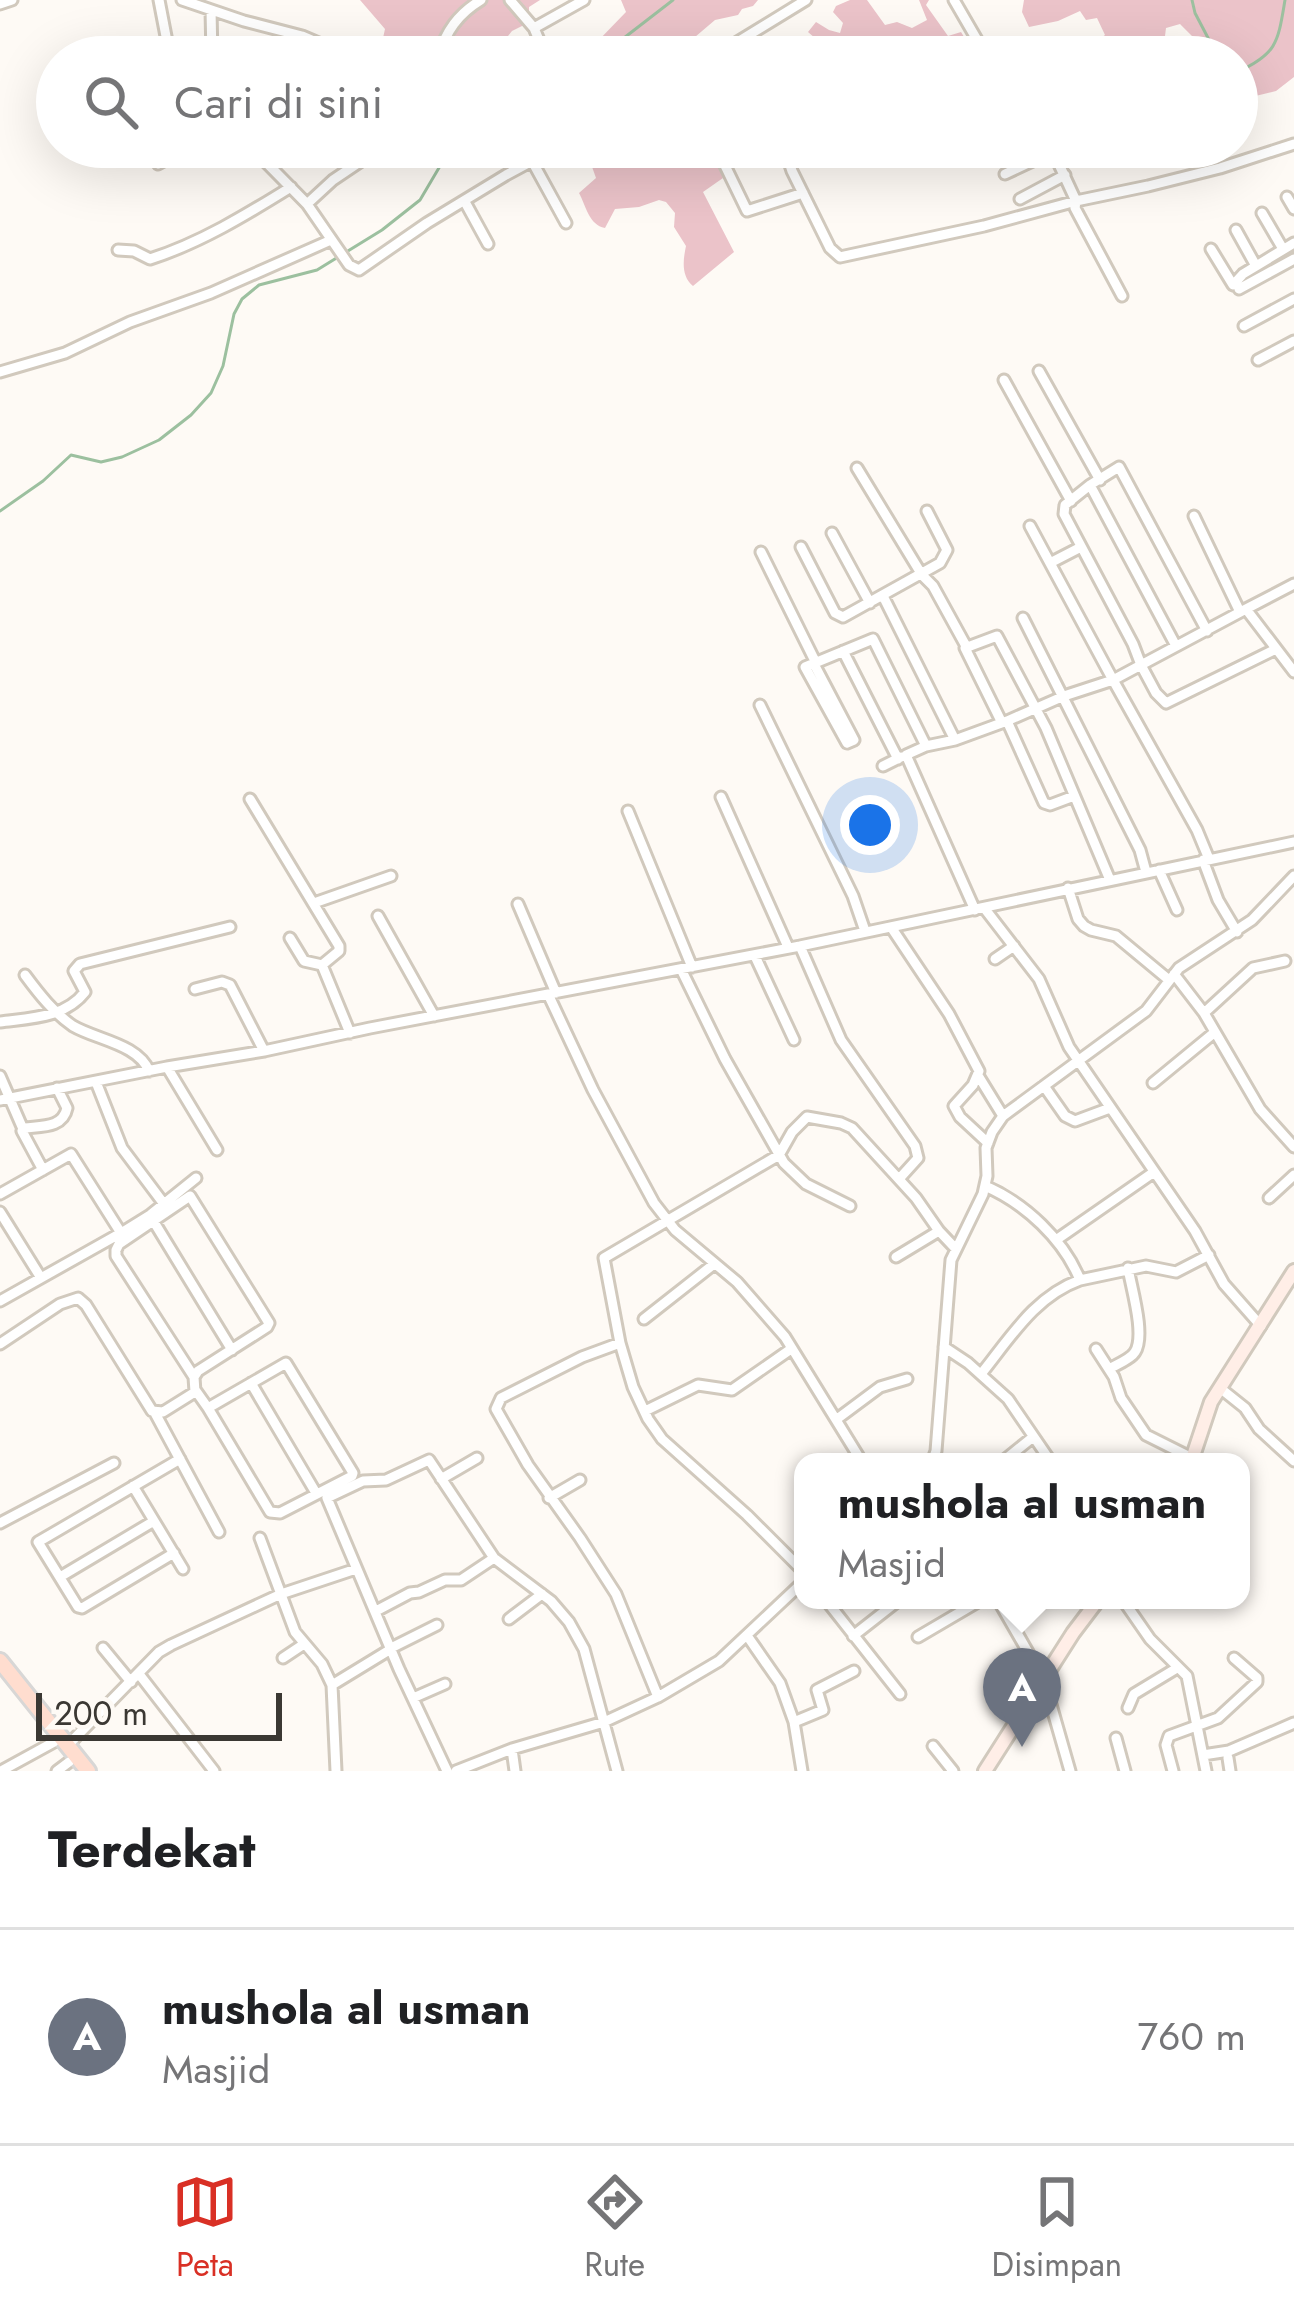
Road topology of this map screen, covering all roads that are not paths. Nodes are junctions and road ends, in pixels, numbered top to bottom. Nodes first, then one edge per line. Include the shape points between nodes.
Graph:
1 (12, 0) edge
2 (159, 0) edge
3 (182, 0) edge
4 (481, 0) edge
5 (510, 0) edge
6 (584, 0) edge
7 (806, 0) edge
8 (954, 0) edge
9 (0, 4) edge
10 (211, 10) junction
11 (534, 28) junction
12 (748, 35) edge
13 (166, 36) edge
14 (212, 36) edge
15 (302, 36) edge
16 (448, 36) edge
17 (538, 36) edge
18 (975, 36) edge
19 (1294, 144) edge
20 (1258, 156) edge
21 (272, 168) edge
22 (351, 168) edge
23 (521, 168) edge
24 (536, 168) edge
25 (726, 168) edge
26 (792, 168) edge
27 (1017, 168) edge
28 (1062, 168) edge
29 (1220, 168) edge
30 (1005, 174) dead end
31 (1065, 175) junction
32 (291, 187) junction
33 (803, 194) junction
34 (1287, 197) dead end
35 (1020, 199) dead end
36 (1076, 201) junction
37 (465, 202) junction
38 (307, 204) junction
39 (1294, 209) edge
40 (1262, 213) dead end
41 (566, 223) dead end
42 (1236, 230) dead end
43 (331, 240) junction
44 (1294, 243) edge
45 (488, 244) dead end
46 (1211, 249) dead end
47 (1283, 249) junction
48 (118, 250) dead end
49 (1292, 263) edge
50 (1256, 266) junction
51 (1239, 289) dead end
52 (1122, 296) dead end
53 (1294, 299) edge
54 (1244, 326) dead end
55 (1294, 341) edge
56 (1258, 360) dead end
57 (1039, 371) dead end
58 (0, 372) edge
59 (1004, 380) dead end
60 (857, 467) dead end
61 (1095, 482) junction
62 (1070, 501) junction
63 (927, 511) dead end
64 (1194, 516) dead end
65 (1030, 526) dead end
66 (832, 533) dead end
67 (801, 547) dead end
68 (1082, 547) junction
69 (760, 552) dead end
70 (1051, 563) junction
71 (922, 575) junction
72 (1294, 584) edge
73 (883, 596) junction
74 (870, 603) junction
75 (1243, 611) junction
76 (1023, 618) dead end
77 (1207, 631) junction
78 (966, 646) junction
79 (1176, 646) junction
80 (1276, 649) junction
81 (843, 652) junction
82 (815, 663) junction
83 (1141, 665) junction
84 (1294, 672) edge
85 (1113, 680) junction
86 (1064, 696) junction
87 (760, 705) dead end
88 (1035, 710) junction
89 (1005, 722) junction
90 (955, 740) junction
91 (926, 746) junction
92 (902, 757) junction
93 (883, 766) dead end
94 (1074, 796) junction
95 (721, 797) dead end
96 (250, 799) dead end
97 (628, 811) dead end
98 (1294, 842) edge
99 (1206, 860) junction
100 (1159, 870) junction
101 (1146, 872) junction
102 (391, 876) dead end
103 (1110, 880) junction
104 (1292, 881) edge
105 (1068, 888) junction
106 (314, 903) junction
107 (518, 904) dead end
108 (980, 909) junction
109 (1177, 910) dead end
110 (378, 916) dead end
111 (230, 927) dead end
112 (891, 927) junction
113 (865, 931) junction
114 (1237, 932) junction
115 (290, 938) dead end
116 (800, 946) junction
117 (1014, 946) junction
118 (788, 947) junction
119 (755, 956) junction
120 (994, 959) dead end
121 (1285, 961) dead end
122 (322, 965) junction
123 (687, 968) junction
124 (25, 975) dead end
125 (1172, 977) junction
126 (195, 988) dead end
127 (552, 993) junction
128 (56, 1013) junction
129 (1204, 1013) junction
130 (434, 1016) junction
131 (0, 1022) edge
132 (1216, 1032) junction
133 (350, 1033) junction
134 (794, 1040) dead end
135 (264, 1051) junction
136 (1078, 1060) junction
137 (167, 1067) junction
138 (149, 1071) junction
139 (0, 1076) edge
140 (979, 1077) junction
141 (96, 1082) junction
142 (1153, 1083) dead end
143 (1044, 1086) junction
144 (57, 1088) junction
145 (5, 1099) edge
146 (1110, 1108) junction
147 (1003, 1116) junction
148 (22, 1129) junction
149 (988, 1143) junction
150 (1294, 1148) edge
151 (217, 1150) dead end
152 (779, 1155) junction
153 (44, 1170) junction
154 (1154, 1172) junction
155 (1294, 1175) edge
156 (196, 1178) dead end
157 (898, 1179) junction
158 (985, 1186) junction
159 (0, 1194) edge
160 (1269, 1198) dead end
161 (164, 1204) junction
162 (850, 1206) dead end
163 (0, 1212) edge
164 (154, 1222) junction
165 (668, 1223) junction
166 (939, 1231) junction
167 (121, 1233) junction
168 (1056, 1240) junction
169 (955, 1248) junction
170 (1209, 1256) junction
171 (896, 1257) dead end
172 (714, 1264) junction
173 (1128, 1268) junction
174 (1294, 1271) edge
175 (41, 1277) junction
176 (1081, 1280) junction
177 (0, 1300) edge
178 (644, 1319) dead end
179 (1261, 1326) junction
180 (620, 1343) junction
181 (0, 1344) edge
182 (944, 1347) junction
183 (791, 1349) junction
184 (1096, 1349) dead end
185 (232, 1350) junction
186 (1109, 1369) junction
187 (981, 1374) junction
188 (194, 1377) junction
189 (908, 1379) dead end
190 (251, 1383) junction
191 (1220, 1388) junction
192 (196, 1391) junction
193 (208, 1408) junction
194 (644, 1411) junction
195 (155, 1413) junction
196 (837, 1419) junction
197 (1033, 1437) junction
198 (856, 1453) edge
199 (935, 1453) edge
200 (1013, 1453) edge
201 (1045, 1453) edge
202 (1178, 1453) edge
203 (1193, 1453) edge
204 (477, 1458) dead end
205 (180, 1460) junction
206 (1294, 1461) edge
207 (114, 1462) dead end
208 (440, 1479) junction
209 (580, 1480) dead end
210 (133, 1486) junction
211 (316, 1493) junction
212 (549, 1498) junction
213 (154, 1521) junction
214 (0, 1523) edge
215 (219, 1532) dead end
216 (260, 1538) dead end
217 (174, 1553) junction
218 (494, 1558) junction
219 (794, 1562) edge
220 (183, 1569) dead end
221 (356, 1569) junction
222 (60, 1576) junction
223 (794, 1591) edge
224 (281, 1594) junction
225 (542, 1594) junction
226 (833, 1609) edge
227 (888, 1609) edge
228 (965, 1609) edge
229 (1003, 1609) edge
230 (1092, 1609) edge
231 (1130, 1609) edge
232 (376, 1610) junction
233 (509, 1619) dead end
234 (437, 1625) dead end
235 (853, 1636) junction
236 (918, 1636) dead end
237 (748, 1637) junction
238 (304, 1644) junction
239 (103, 1648) dead end
240 (391, 1648) junction
241 (284, 1658) dead end
242 (1234, 1658) dead end
243 (0, 1661) edge
244 (1178, 1668) junction
245 (854, 1671) dead end
246 (135, 1678) junction
247 (1044, 1680) junction
248 (445, 1684) dead end
249 (332, 1685) junction
250 (900, 1694) dead end
251 (658, 1697) junction
252 (413, 1698) junction
253 (1128, 1708) dead end
254 (604, 1722) junction
255 (794, 1722) junction
256 (1294, 1723) edge
257 (1197, 1726) junction
258 (1116, 1738) dead end
259 (61, 1744) junction
260 (932, 1745) dead end
261 (512, 1749) junction
262 (1202, 1755) junction
263 (1228, 1758) dead end
264 (74, 1768) edge
265 (2, 1771) edge
266 (214, 1771) edge
267 (336, 1771) edge
268 (447, 1771) edge
269 (456, 1771) edge
270 (515, 1771) edge
271 (617, 1771) edge
272 (802, 1771) edge
273 (953, 1771) edge
274 (985, 1771) edge
275 (1070, 1771) edge
276 (1125, 1771) edge
277 (1173, 1771) edge
278 (1206, 1771) edge
279 (1230, 1771) edge

1 - 9 street
2 - 13 street
3 - 10 street
4 - 16 street via 462,11
5 - 11 street
6 - 11 street
7 - 12 street
8 - 18 street
10 - 14 street
10 - 15 street
11 - 17 street
19 - 20 street
21 - 32 street
22 - 38 street
23 - 37 street
24 - 41 street
25 - 33 street via 748,211
26 - 33 street
27 - 30 street
28 - 31 street
29 - 36 street
31 - 35 street
31 - 36 street
32 - 38 street
32 - 48 street via 164,254 150,259
33 - 36 street via 840,257
34 - 39 street
36 - 52 street
37 - 43 street via 359,270
37 - 45 street
38 - 43 street
40 - 47 street
42 - 50 street
43 - 58 street via 65,353
44 - 47 street
46 - 50 street via 1233,286
47 - 50 street
49 - 51 street
53 - 54 street
55 - 56 street
57 - 61 street
59 - 62 street
60 - 71 street
61 - 62 street
61 - 77 street via 1119,467
61 - 79 street
62 - 68 street via 1063,510
63 - 71 street via 947,550
64 - 75 street
65 - 70 street
66 - 74 street
67 - 74 street via 837,616
68 - 70 street
68 - 83 street
69 - 82 street
70 - 85 street
71 - 73 street
71 - 78 street
72 - 75 street
73 - 74 street
73 - 90 street
75 - 77 street
75 - 80 street
76 - 86 street
77 - 79 street
78 - 88 street via 997,635
78 - 89 street
79 - 83 street
80 - 83 street via 1166,703
80 - 84 street
81 - 82 street
81 - 91 street via 872,639
81 - 92 street
82 - 82 street via 805,668 847,743 854,740
83 - 85 street
85 - 86 street
85 - 99 street
86 - 88 street
86 - 101 street
87 - 113 street
88 - 89 street
88 - 94 street
89 - 90 street
89 - 94 street via 1044,803
90 - 91 street
91 - 92 street
92 - 93 street
92 - 108 street
94 - 103 street
95 - 118 street
96 - 106 street
97 - 123 street
98 - 99 street
99 - 100 street
99 - 114 street
100 - 101 street
100 - 109 street
101 - 103 street
102 - 106 street
103 - 105 street
104 - 114 street
105 - 108 street
105 - 125 street via 1084,926 1116,936
106 - 122 street via 340,949
107 - 127 street
108 - 112 street
108 - 117 street
110 - 130 street
111 - 128 street via 80,964 74,971 84,995
112 - 113 street
112 - 140 street via 949,1013
113 - 116 street
114 - 125 street
115 - 122 street via 304,961
116 - 118 street
116 - 157 street via 842,1040 915,1146 918,1158
117 - 120 street
117 - 136 street via 1040,980
118 - 119 street
119 - 123 street
119 - 134 street
121 - 129 street via 1253,968
122 - 133 street
123 - 127 street
123 - 152 street
124 - 128 street
125 - 129 street
125 - 136 street via 1146,1011
126 - 135 street via 230,985
127 - 130 street
127 - 165 street
128 - 131 street
128 - 138 street via 135,1053
129 - 132 street
130 - 133 street
132 - 142 street
132 - 150 street via 1260,1109
133 - 135 street
135 - 137 street
136 - 143 street
136 - 146 street
137 - 138 street
137 - 151 street
138 - 141 street
139 - 145 street
140 - 147 street
140 - 149 street via 954,1106
141 - 144 street
141 - 161 street via 122,1148
143 - 146 street via 1075,1121
143 - 147 street
144 - 145 street
144 - 148 street via 64,1117
145 - 148 street
146 - 154 street
147 - 149 street
148 - 153 street
149 - 158 street
152 - 157 street via 801,1121 815,1117 852,1128
152 - 162 street via 806,1184
152 - 165 street
153 - 159 street
153 - 167 street via 71,1154
154 - 168 street
154 - 170 street
155 - 160 street
156 - 161 street
157 - 166 street
158 - 168 street
158 - 169 street
161 - 167 street
163 - 175 street
164 - 185 street
164 - 185 street via 190,1196 266,1315 267,1328
164 - 188 street via 119,1244 116,1256
165 - 172 street
165 - 180 street via 604,1258
166 - 169 street
166 - 171 street
167 - 175 street
168 - 176 street
169 - 182 street
170 - 173 street via 1176,1273
170 - 179 street
172 - 178 street
172 - 183 street
173 - 176 street
173 - 186 street via 1137,1347
174 - 179 main road
175 - 177 street
176 - 187 street via 1032,1311
179 - 191 main road
180 - 194 street
180 - 212 street via 498,1401
181 - 195 street via 78,1298
182 - 187 street
182 - 199 street
183 - 194 street via 732,1390 698,1385
183 - 196 street
184 - 186 street
185 - 188 street
186 - 202 street via 1146,1435
187 - 197 street
188 - 192 street
189 - 196 street via 880,1387
190 - 193 street
190 - 211 street
190 - 211 street via 289,1364 353,1473
191 - 203 main road
191 - 206 street
192 - 193 street
192 - 195 street
193 - 211 street via 270,1513
194 - 219 street via 662,1439
195 - 205 street
196 - 198 street
197 - 200 street
197 - 201 street
204 - 208 street
205 - 210 street
205 - 215 street
207 - 214 street
208 - 218 street
208 - 221 street via 429,1460 327,1498
209 - 212 street
210 - 213 street
210 - 222 street via 39,1539
212 - 251 street via 616,1594
213 - 217 street
213 - 222 street
216 - 224 street
217 - 220 street
217 - 222 street via 82,1608
218 - 225 street
218 - 232 street via 460,1580
221 - 224 street
221 - 232 street
223 - 237 street
224 - 238 street
224 - 246 street via 171,1645
225 - 233 street
225 - 254 street via 581,1642
226 - 235 street
227 - 235 street
228 - 236 street
229 - 247 street
230 - 247 main road
231 - 244 street
232 - 240 street
234 - 240 street
235 - 250 street
237 - 251 street
237 - 255 street via 772,1668
238 - 241 street
238 - 249 street
239 - 246 street
240 - 249 street
240 - 252 street
242 - 257 street via 1257,1682
243 - 259 main road
244 - 253 street via 1134,1694
244 - 257 street via 1187,1676
245 - 255 street via 817,1690 822,1711
246 - 259 street
246 - 266 street
247 - 274 main road
247 - 275 street
248 - 252 street
249 - 267 street
251 - 254 street
252 - 268 street
254 - 261 street
254 - 271 street
255 - 272 street
256 - 262 street
257 - 262 street
257 - 277 street via 1169,1736
258 - 276 street
259 - 264 main road
259 - 265 street
260 - 273 street
261 - 269 street
261 - 270 street
262 - 278 street
263 - 279 street

